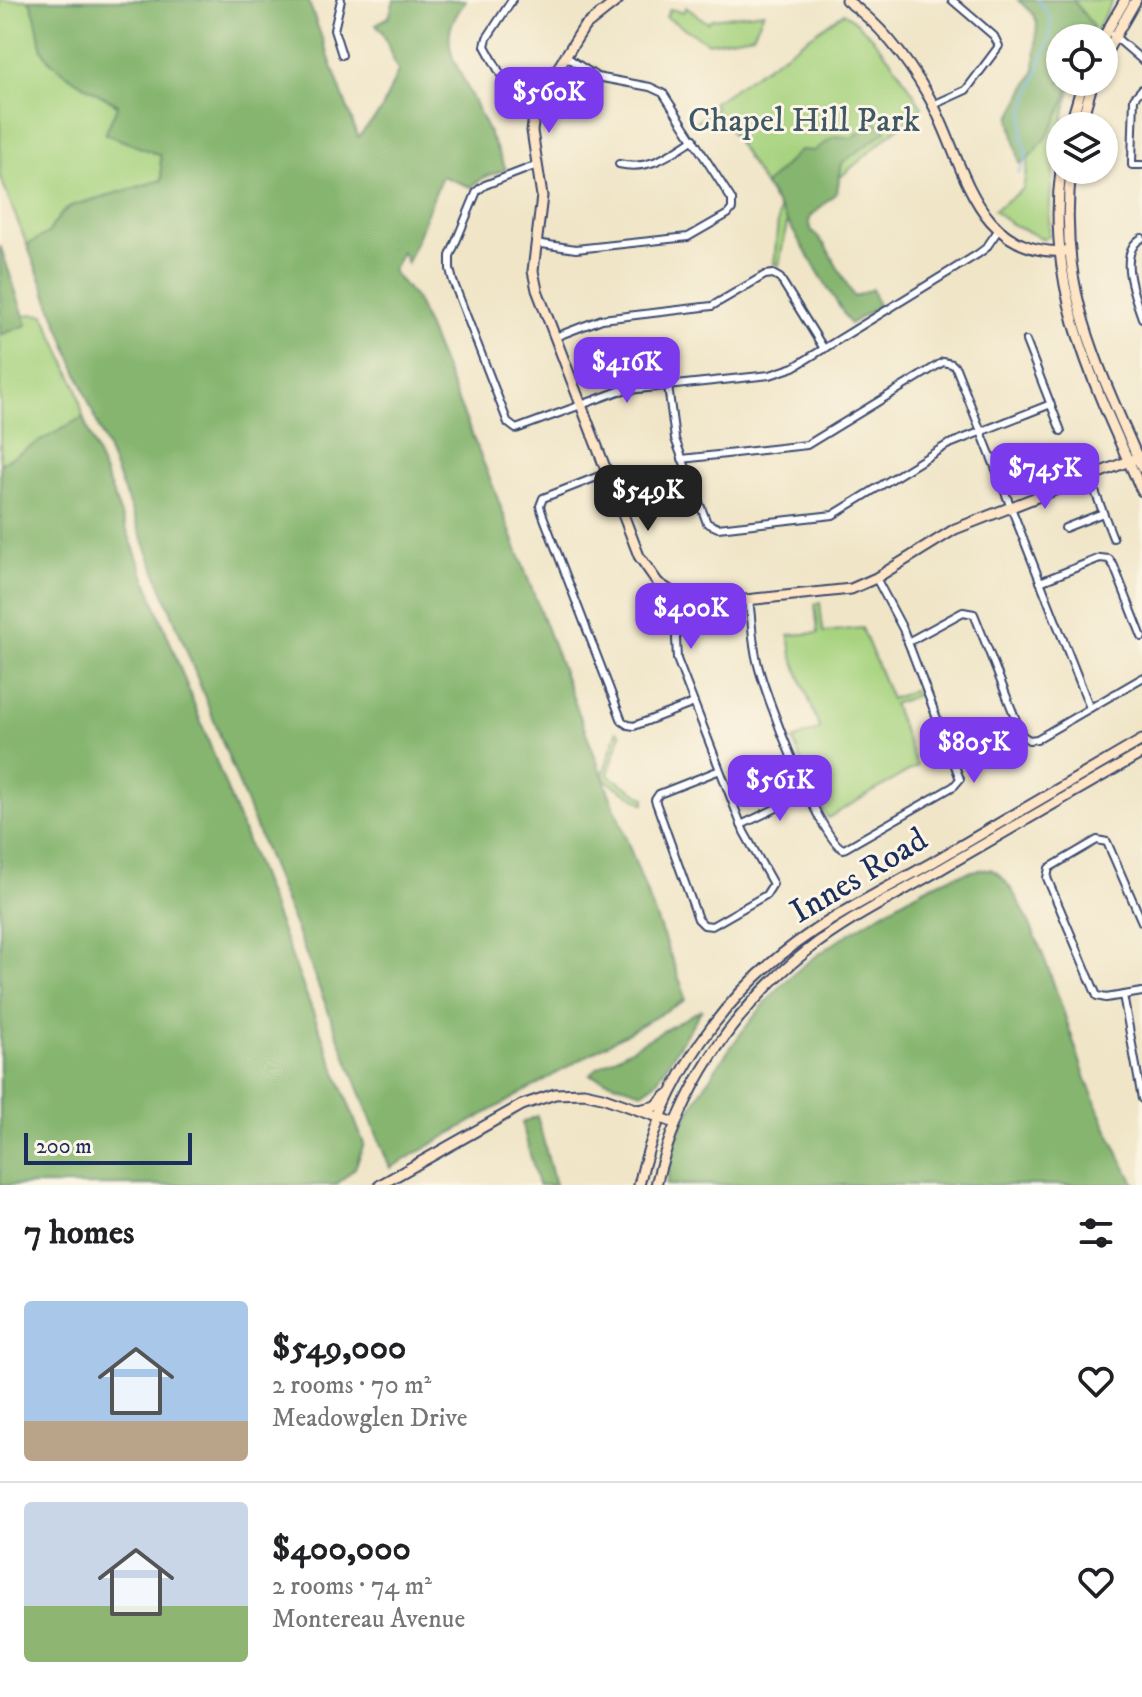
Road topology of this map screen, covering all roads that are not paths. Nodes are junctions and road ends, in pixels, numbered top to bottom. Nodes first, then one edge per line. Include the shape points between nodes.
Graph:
1 (341, 0) edge
2 (512, 0) edge
3 (618, 0) edge
4 (846, 0) edge
5 (952, 0) edge
6 (1125, 0) edge
7 (1136, 0) edge
8 (1113, 24) edge
9 (1117, 24) edge
10 (1118, 42) edge
11 (342, 55) dead end
12 (565, 56) junction
13 (1142, 60) edge
14 (653, 77) dead end
15 (650, 87) junction
16 (1142, 89) edge
17 (536, 103) junction
18 (933, 105) junction
19 (694, 139) junction
20 (619, 164) dead end
21 (537, 165) junction
22 (1142, 165) edge
23 (1062, 184) edge
24 (1070, 184) edge
25 (999, 229) junction
26 (1142, 238) edge
27 (535, 243) junction
28 (1064, 251) junction
29 (1142, 318) edge
30 (555, 337) junction
31 (1026, 341) dead end
32 (824, 349) junction
33 (668, 386) junction
34 (1051, 404) junction
35 (581, 405) junction
36 (1061, 431) dead end
37 (981, 432) junction
38 (1136, 458) edge
39 (682, 459) junction
40 (1142, 468) edge
41 (607, 473) junction
42 (1089, 476) junction
43 (1142, 491) edge
44 (1010, 507) junction
45 (1103, 513) junction
46 (1065, 528) dead end
47 (1113, 538) dead end
48 (876, 578) junction
49 (1040, 582) junction
50 (687, 600) junction
51 (749, 600) junction
52 (1142, 637) edge
53 (908, 642) junction
54 (1142, 678) edge
55 (694, 703) junction
56 (1090, 708) junction
57 (1142, 740) edge
58 (1142, 753) edge
59 (720, 770) junction
60 (806, 794) junction
61 (741, 825) junction
62 (1142, 922) edge
63 (1142, 992) edge
64 (1123, 995) junction
65 (671, 1092) junction
66 (1142, 1099) edge
67 (639, 1110) junction
68 (660, 1118) junction
69 (675, 1123) junction
70 (652, 1140) junction
71 (380, 1185) edge
72 (639, 1185) edge
73 (656, 1185) edge

1 - 11 street via 334,30
2 - 17 street via 485,46 507,86
3 - 12 main road via 588,22
4 - 18 main road via 902,56
5 - 18 street via 999,46 966,90
6 - 8 main road
7 - 9 main road
10 - 13 street
12 - 15 street via 597,77
12 - 17 main road
14 - 15 street
15 - 19 street via 668,98
16 - 22 street via 1134,98 1132,165
17 - 21 main road via 532,131
18 - 25 main road via 974,199
19 - 20 street via 650,166
19 - 27 street via 732,200 728,214 688,237 576,249
21 - 27 main road via 542,196
21 - 35 street via 477,191 450,256 450,269 511,427 520,429
23 - 28 main road
24 - 28 main road
25 - 28 main road via 1026,245
25 - 32 street via 978,254
26 - 29 street via 1132,246 1129,260
27 - 30 main road via 534,281
28 - 38 main road via 1066,298 1077,337
30 - 32 street via 602,319 712,306 773,274
30 - 35 main road
31 - 34 street
32 - 33 street via 770,375
33 - 35 street via 619,391
33 - 39 street
34 - 36 street
34 - 37 street
35 - 41 main road
37 - 39 street via 947,445 833,515 718,528 707,523
37 - 39 street via 956,368 943,362 807,445
37 - 44 street
38 - 40 main road
38 - 42 main road
38 - 43 main road
41 - 50 main road via 646,569
41 - 55 street via 543,498 542,513 624,724 634,726
42 - 44 main road
42 - 45 street
44 - 48 main road via 955,529
44 - 49 street
45 - 46 street
45 - 47 street
48 - 51 main road via 846,590
48 - 53 street
49 - 52 street via 1109,559
49 - 56 street
50 - 51 main road
50 - 55 street via 675,645
51 - 60 street via 757,665
53 - 56 street via 963,612 974,614 1026,739 1037,739
53 - 60 street via 960,775 958,783 844,849 833,843
54 - 56 street
55 - 59 street
57 - 65 main road, Innes Road via 787,950 718,1017
58 - 69 main road, Innes Road via 809,949 730,1030
59 - 61 street
59 - 61 street via 655,800 704,925 712,926 772,889
60 - 61 street
62 - 64 street via 1107,842 1097,840 1049,868 1047,878 1095,991 1103,998
63 - 64 street
64 - 66 street
65 - 67 main road via 656,1106
65 - 68 main road, Innes Road
67 - 68 main road
67 - 70 main road via 649,1122
67 - 71 main road via 584,1093 542,1097
68 - 69 main road
68 - 70 main road, Innes Road
69 - 73 main road, Innes Road
70 - 72 main road, Innes Road

